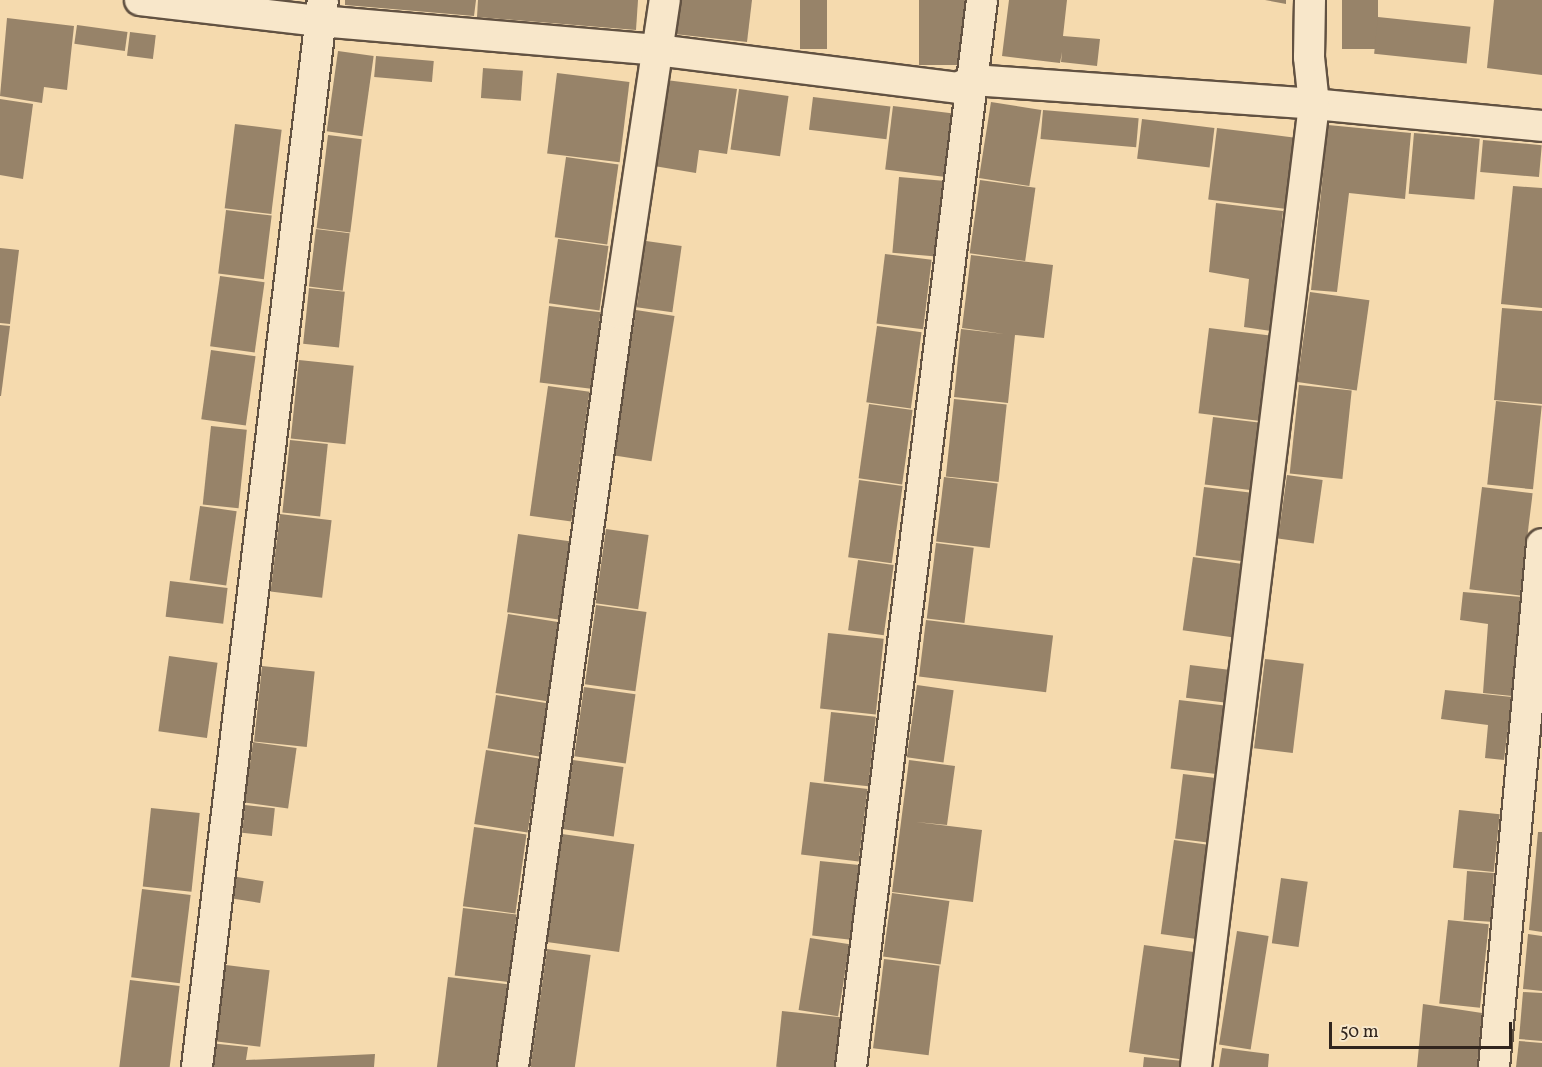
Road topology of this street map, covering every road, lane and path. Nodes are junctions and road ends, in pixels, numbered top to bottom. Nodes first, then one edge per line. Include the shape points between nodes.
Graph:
1 (140, 0) edge
2 (665, 0) edge
3 (982, 0) edge
4 (1310, 0) edge
5 (321, 11) edge
6 (657, 51) junction
7 (973, 80) junction
8 (1314, 104) junction
9 (1542, 126) edge
10 (1542, 544) edge
11 (197, 1067) edge
12 (513, 1067) edge
13 (850, 1067) edge
14 (1197, 1067) edge
15 (1494, 1067) edge

1 - 5 street
2 - 6 street
3 - 7 street
4 - 8 street via 1309,57
5 - 6 street
5 - 11 street
6 - 7 street via 958,88
6 - 12 street
7 - 8 street
7 - 13 street
8 - 9 street
8 - 14 street
10 - 15 street

